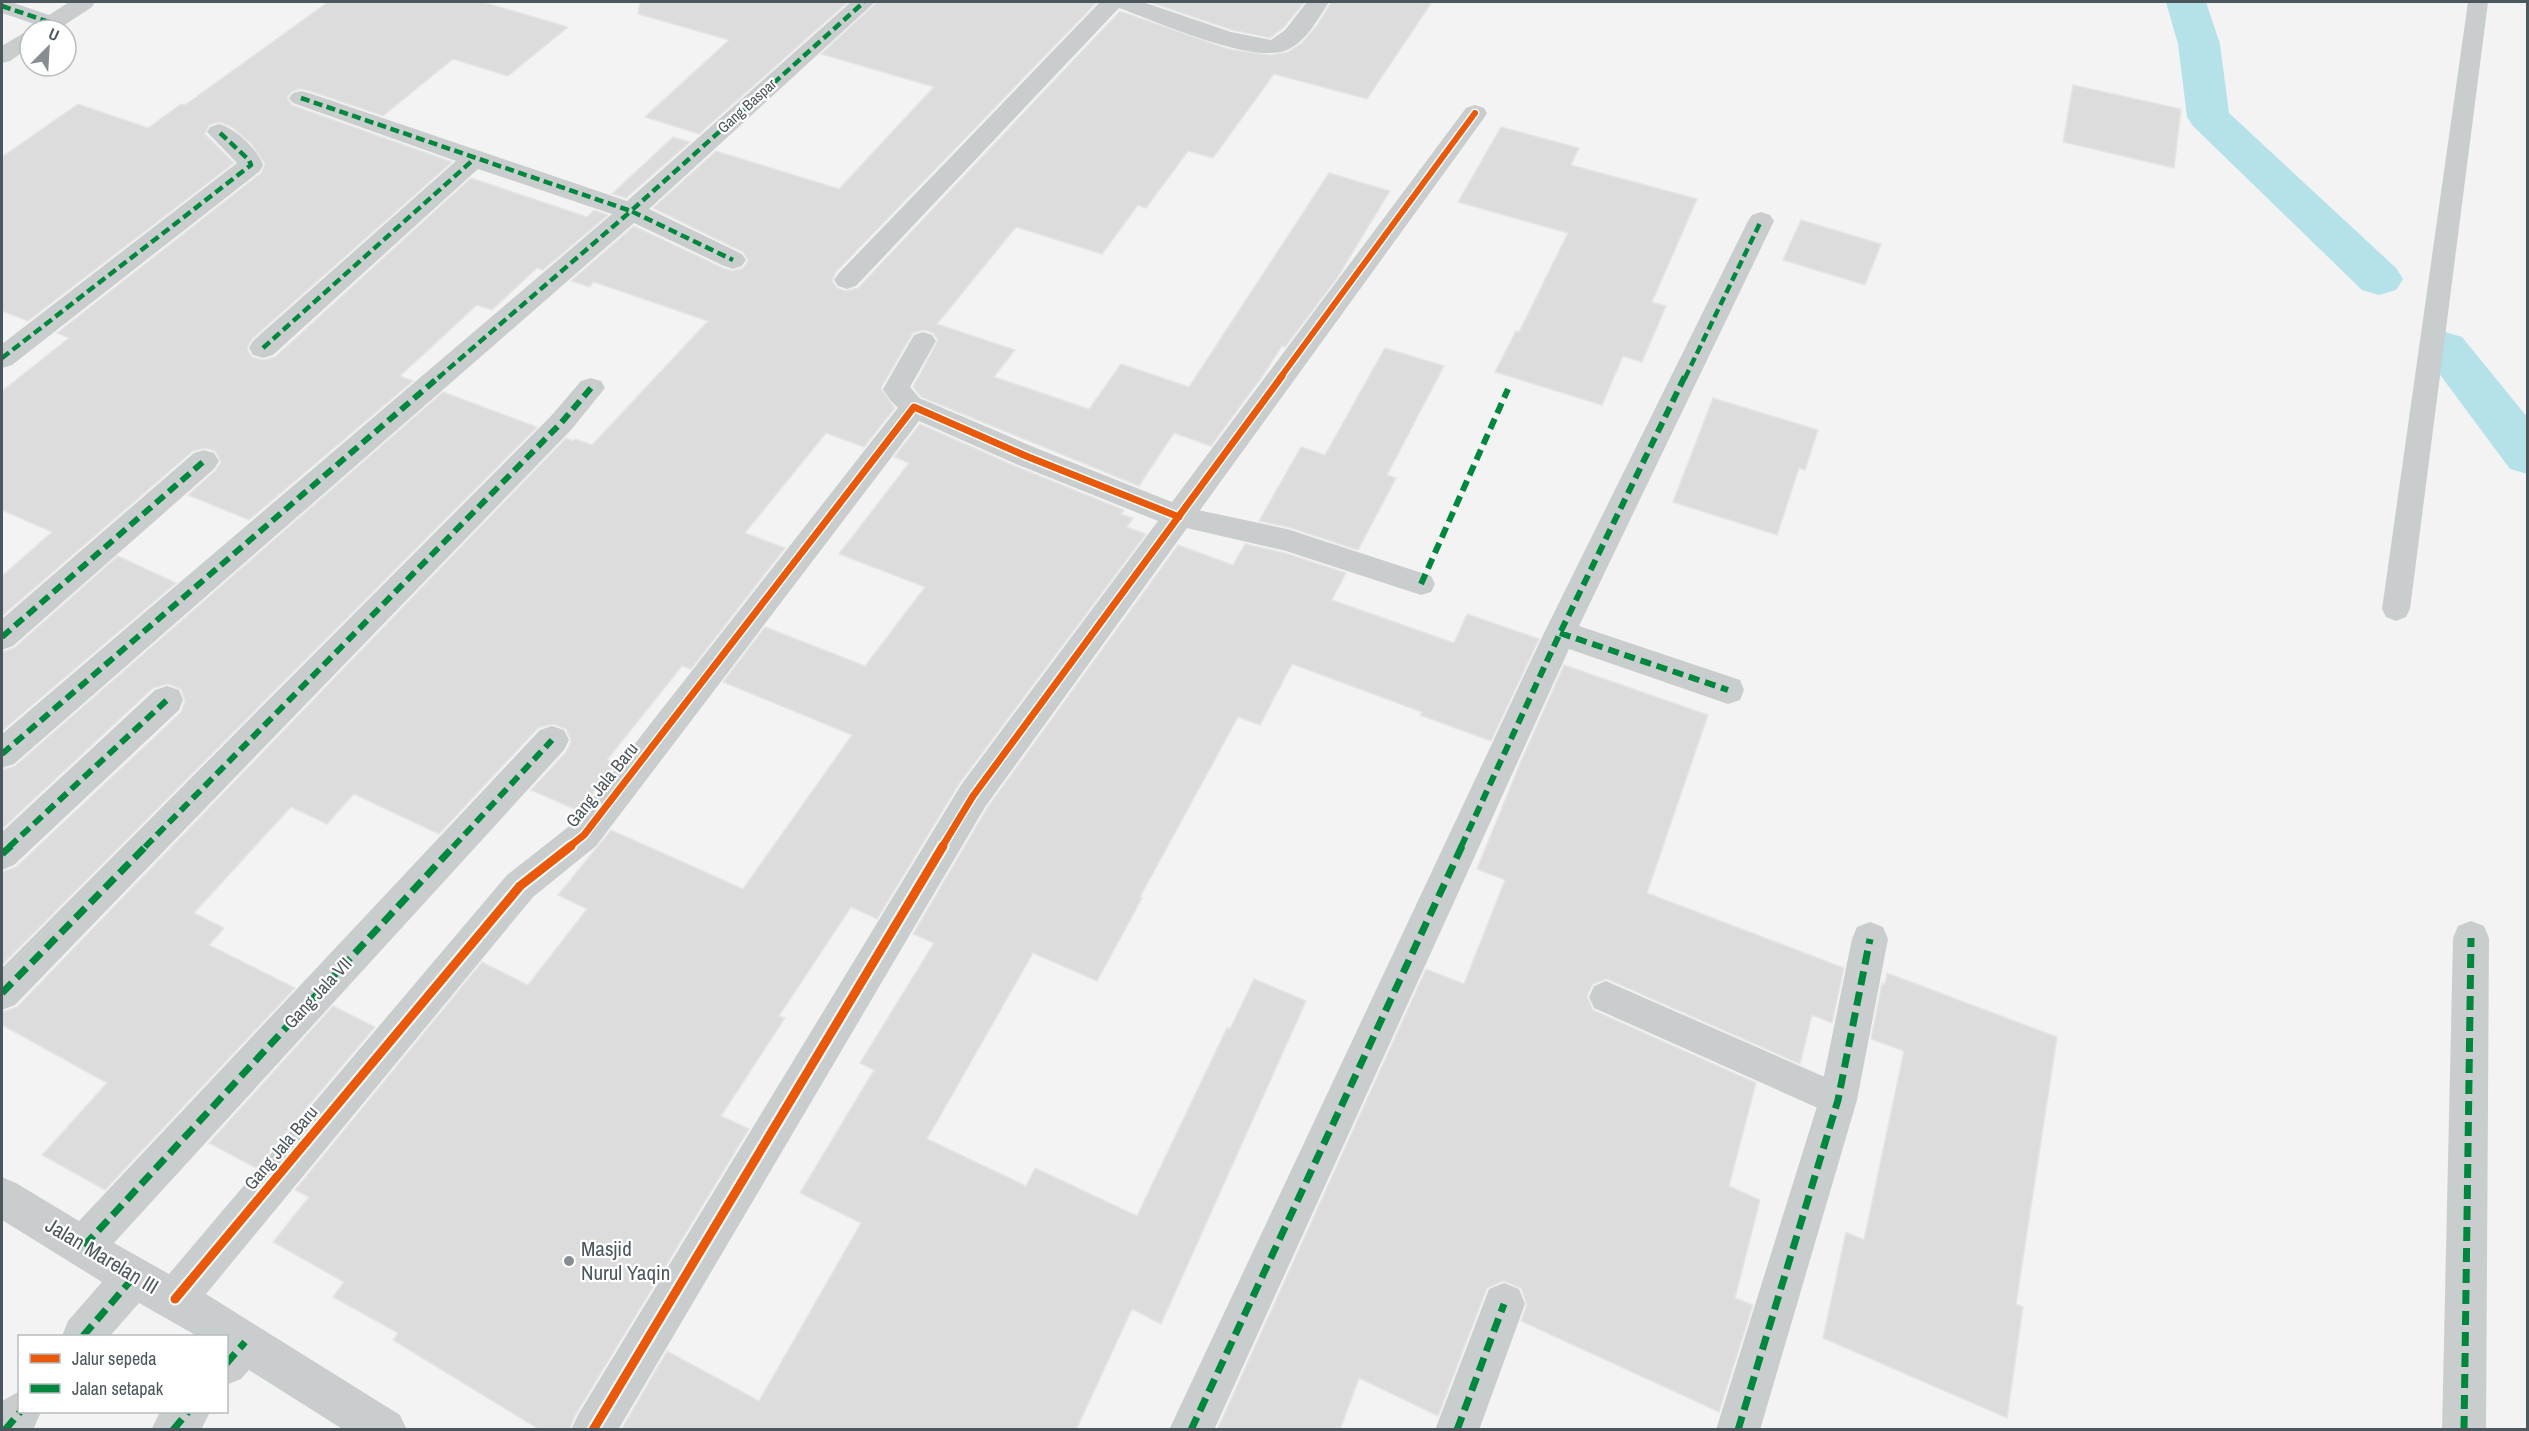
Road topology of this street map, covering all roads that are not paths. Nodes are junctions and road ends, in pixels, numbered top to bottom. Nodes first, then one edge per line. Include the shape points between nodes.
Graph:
1 (84, 2) edge
2 (864, 2) edge
3 (1112, 2) edge
4 (1122, 2) edge
5 (1318, 2) edge
6 (2478, 2) edge
7 (2, 6) edge
8 (29, 18) edge
9 (59, 18) edge
10 (18, 45) edge
11 (2, 56) edge
12 (301, 98) dead end
13 (1474, 113) dead end
14 (219, 132) dead end
15 (474, 159) junction
16 (631, 211) junction
17 (1761, 221) dead end
18 (733, 260) dead end
19 (847, 280) dead end
20 (923, 341) dead end
21 (263, 348) dead end
22 (2, 358) edge
23 (591, 388) dead end
24 (914, 407) junction
25 (204, 461) dead end
26 (1179, 517) junction
27 (1421, 584) dead end
28 (2396, 609) dead end
29 (1560, 633) junction
30 (2, 637) edge
31 (1728, 690) dead end
32 (167, 700) dead end
33 (552, 740) dead end
34 (2, 754) edge
35 (2, 854) edge
36 (2471, 938) dead end
37 (1870, 939) dead end
38 (2, 993) edge
39 (1606, 997) dead end
40 (1838, 1100) junction
41 (2, 1197) edge
42 (84, 1245) junction
43 (133, 1278) junction
44 (175, 1299) junction
45 (1504, 1304) dead end
46 (84, 1335) edge
47 (216, 1335) edge
48 (236, 1353) edge
49 (19, 1413) edge
50 (187, 1413) edge
51 (5, 1430) edge
52 (173, 1430) edge
53 (385, 1430) edge
54 (593, 1430) edge
55 (1191, 1430) edge
56 (1457, 1430) edge
57 (1738, 1430) edge
58 (2464, 1430) edge

1 - 9 street
2 - 16 street, Gang Baspar
3 - 19 street
4 - 5 street via 1251,45 1274,47 1299,29
6 - 28 lane
7 - 8 street
10 - 11 street
12 - 15 street
13 - 26 street
14 - 22 street via 251,165
15 - 16 street
15 - 21 street
16 - 18 street
16 - 34 street, Gang Baspar
17 - 29 street
20 - 24 lane via 896,389
23 - 38 street via 553,432
24 - 26 street
24 - 44 street, Gang Jala Baru via 584,835 520,886
25 - 30 street
26 - 27 lane via 1287,540
26 - 54 street via 973,796
29 - 31 street
29 - 55 street
32 - 35 street
33 - 42 street, Gang Jala VII
36 - 58 street
37 - 40 street
39 - 40 lane
40 - 57 street
41 - 42 street, Jalan Marelan III
42 - 43 street, Jalan Marelan III
43 - 44 street, Jalan Marelan III
43 - 46 street
44 - 47 street, Jalan Marelan III
45 - 56 street
48 - 53 street, Jalan Marelan III
49 - 51 street
50 - 52 street

